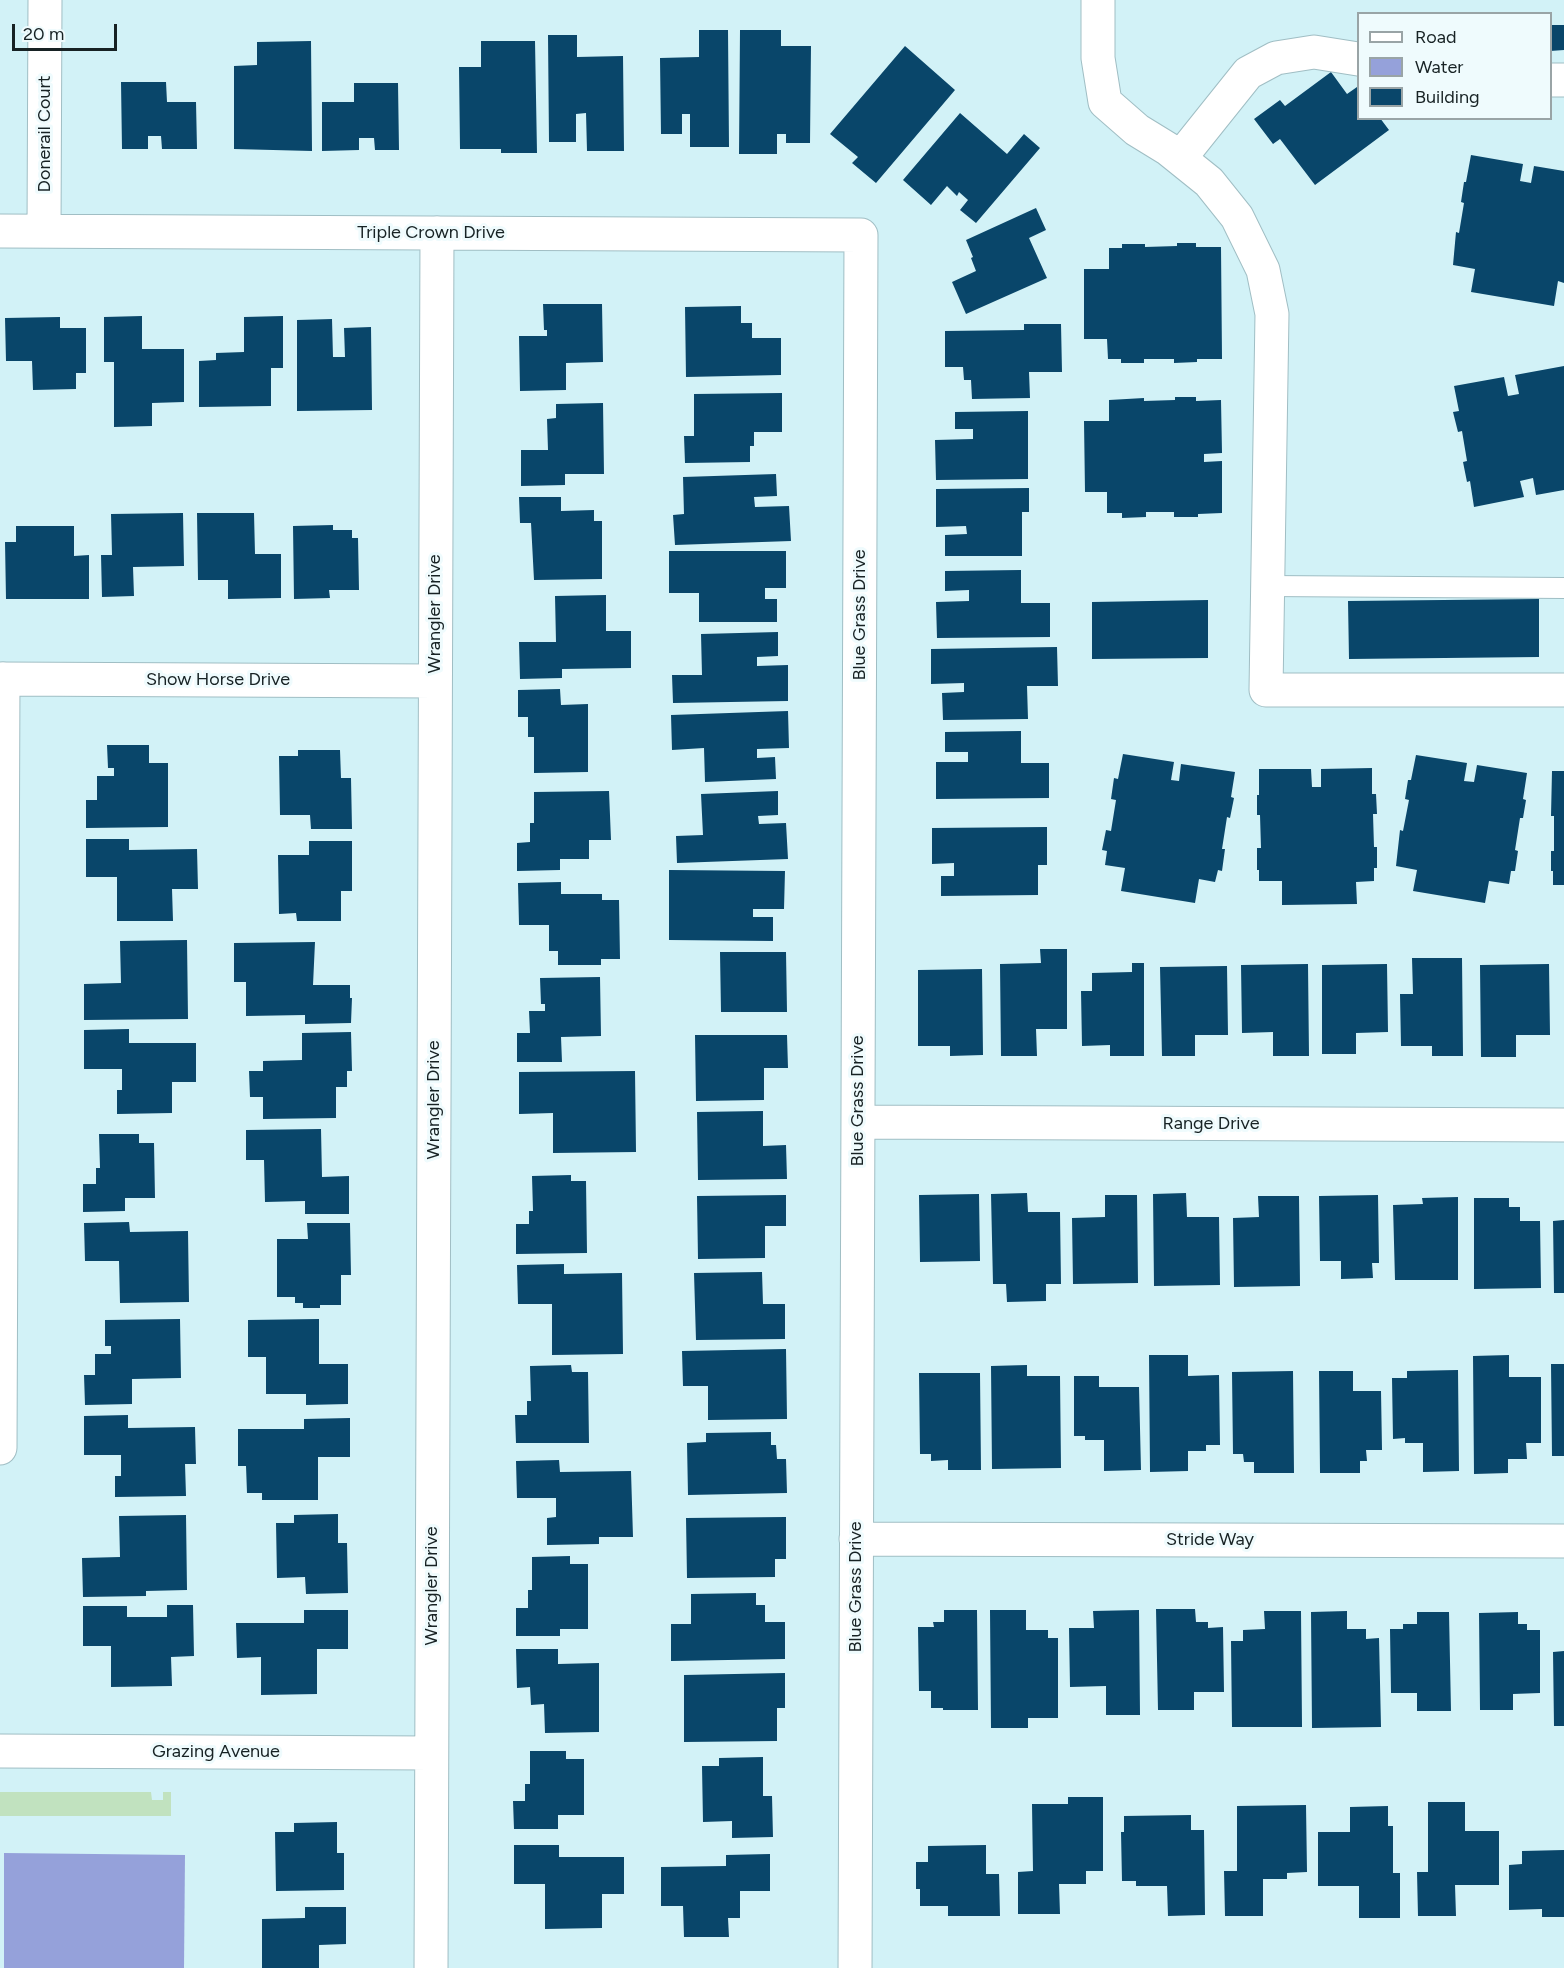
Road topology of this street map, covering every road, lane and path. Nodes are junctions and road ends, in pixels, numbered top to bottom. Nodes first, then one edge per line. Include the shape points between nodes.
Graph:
1 (45, 0) edge
2 (1098, 0) edge
3 (1357, 59) edge
4 (1180, 158) junction
5 (0, 231) edge
6 (44, 231) junction
7 (437, 233) junction
8 (861, 235) joint
9 (1268, 586) junction
10 (1564, 588) edge
11 (1, 679) edge
12 (435, 681) junction
13 (1564, 690) edge
14 (858, 1122) junction
15 (1564, 1125) edge
16 (0, 1448) edge
17 (856, 1539) junction
18 (1564, 1541) edge
19 (0, 1751) edge
20 (431, 1753) junction
21 (431, 1968) edge
22 (855, 1968) edge

1 - 6 street, Donerail Court
2 - 4 street via 1098,58 1104,102
3 - 4 street via 1314,51 1276,58 1248,73
4 - 9 street via 1209,182 1237,218 1263,270 1272,314
5 - 6 street, Triple Crown Drive
6 - 7 street, Triple Crown Drive
7 - 8 street, Triple Crown Drive
7 - 12 street, Wrangler Drive
8 - 14 street, Blue Grass Drive
9 - 10 lane
9 - 13 street via 1266,690
11 - 12 street, Show Horse Drive
11 - 16 street
12 - 20 street, Wrangler Drive
14 - 15 street, Range Drive
14 - 17 street, Blue Grass Drive
17 - 18 street, Stride Way
17 - 22 street, Blue Grass Drive
19 - 20 street, Grazing Avenue
20 - 21 street, Wrangler Drive

